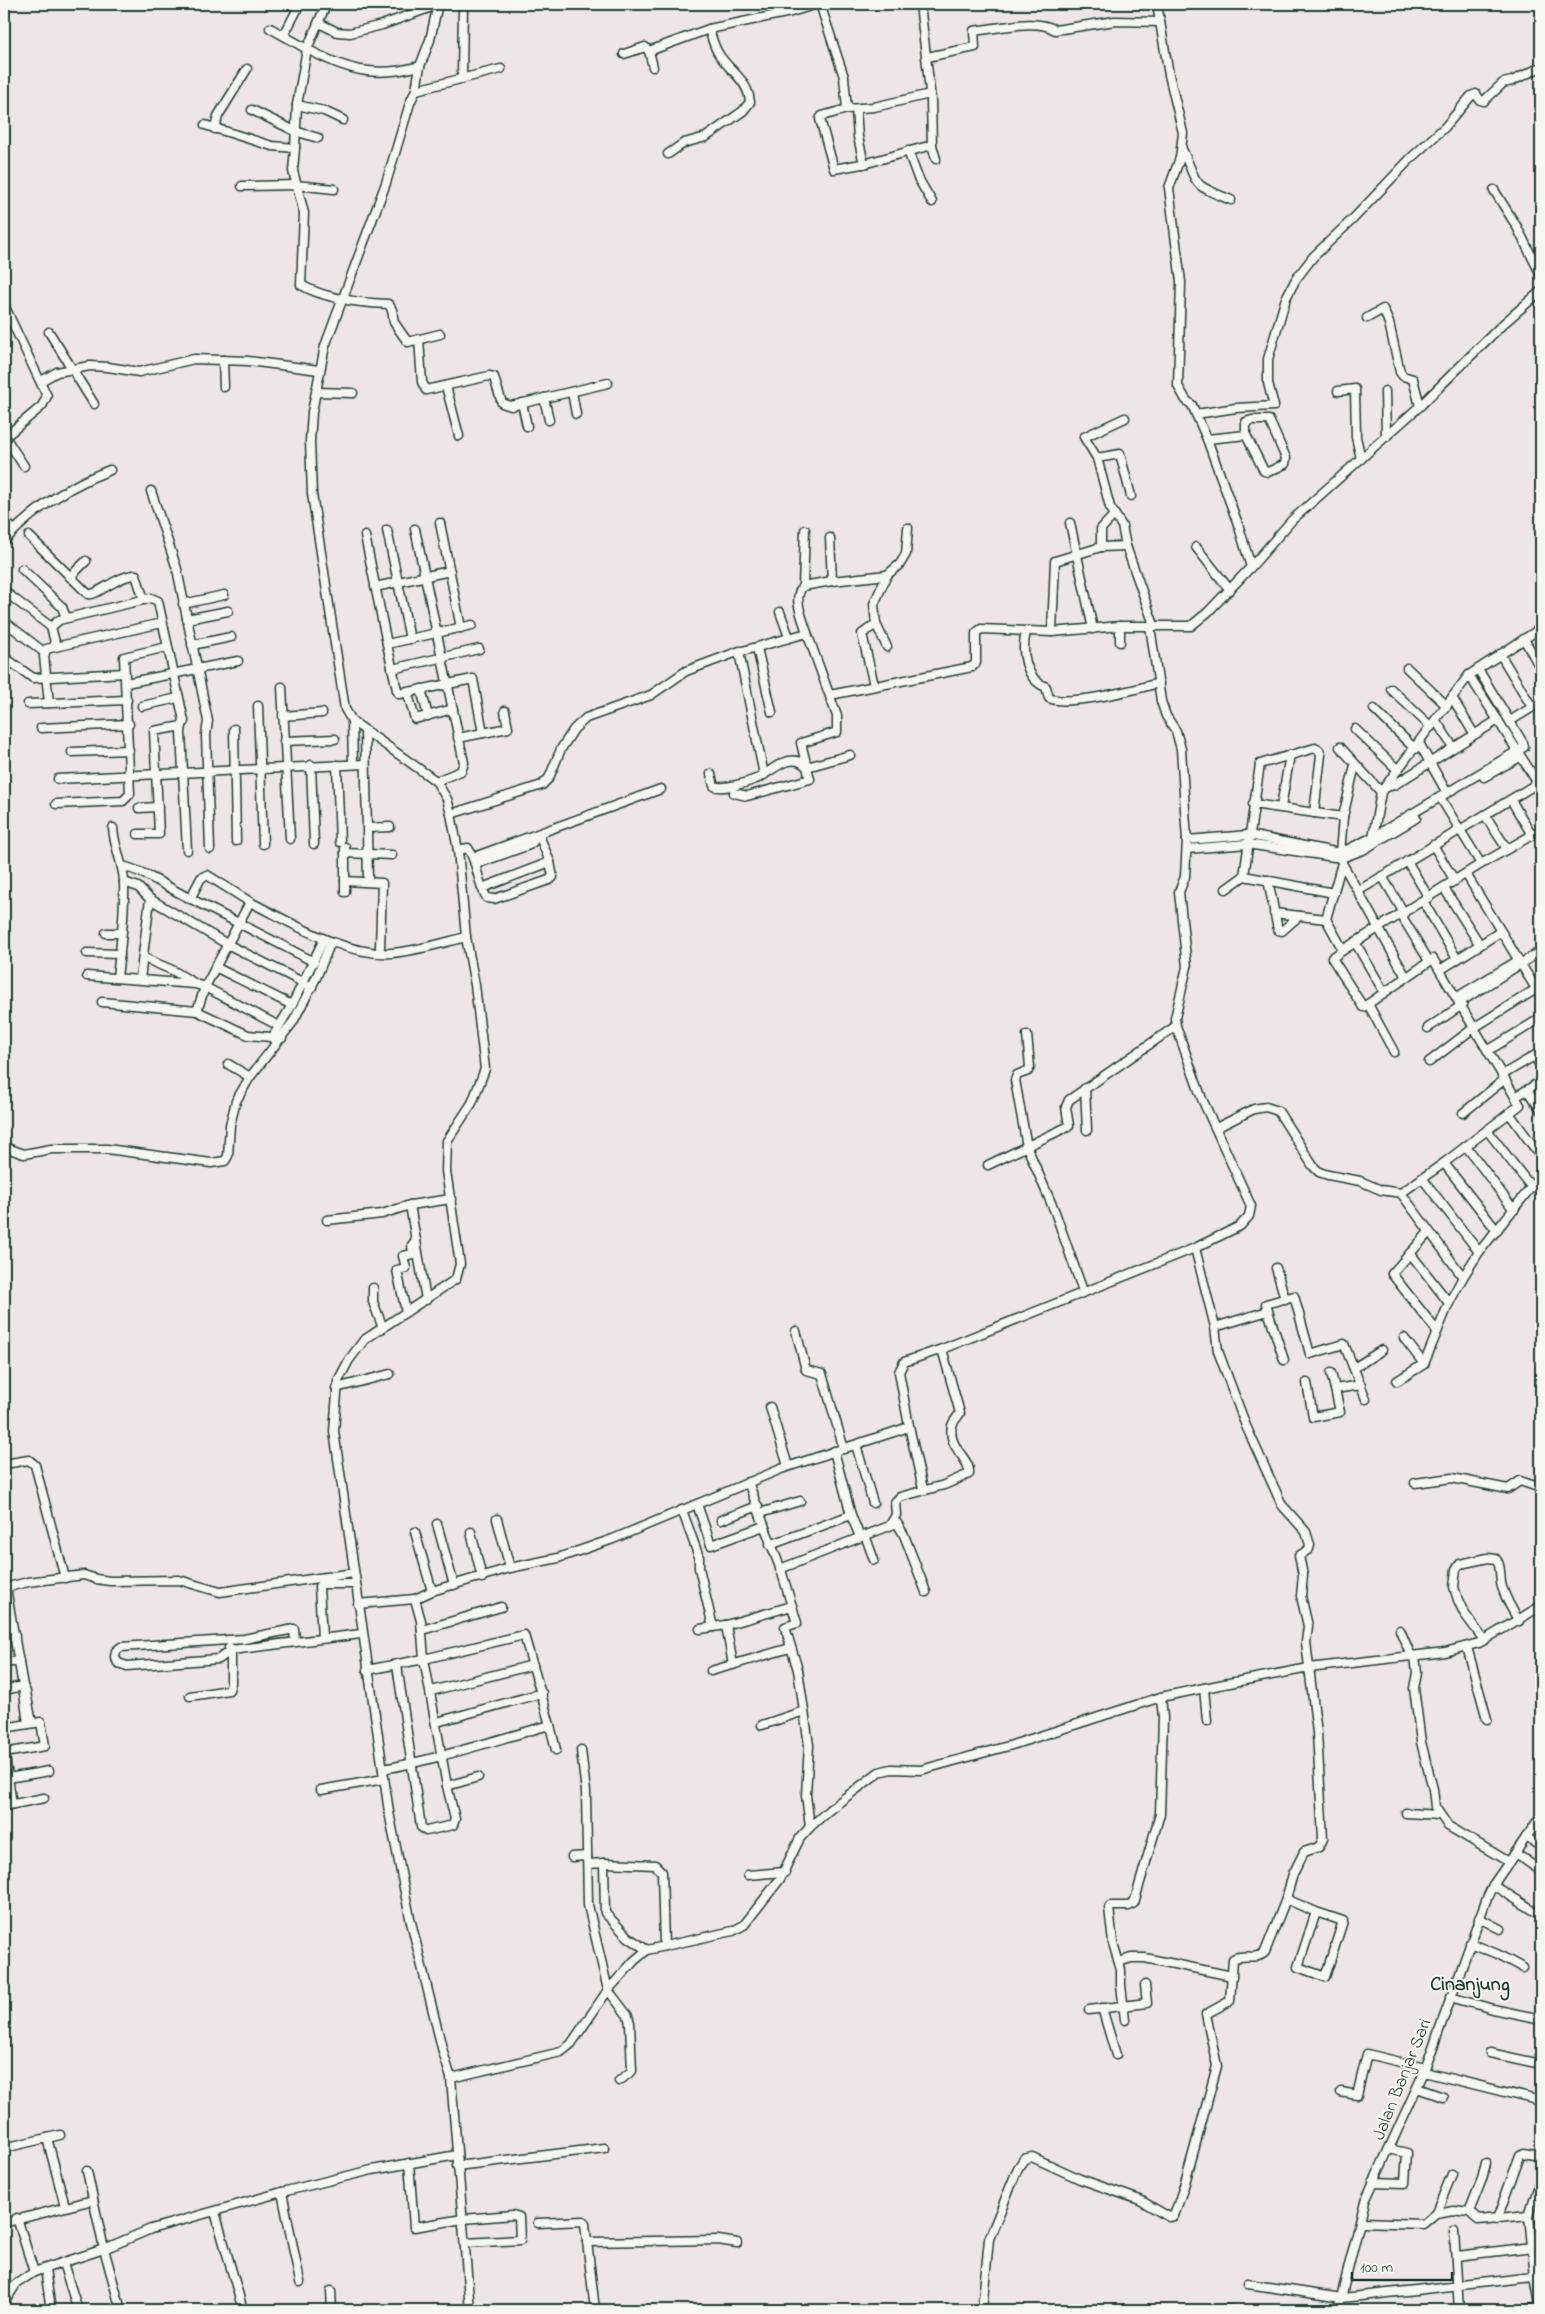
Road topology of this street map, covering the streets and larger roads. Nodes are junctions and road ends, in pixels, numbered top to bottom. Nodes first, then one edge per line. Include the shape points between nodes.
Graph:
1 (439, 4) edge
2 (464, 4) edge
3 (818, 4) edge
4 (920, 4) edge
5 (1157, 4) edge
6 (325, 8) dead end
7 (297, 10) dead end
8 (1160, 22) junction
9 (319, 23) junction
10 (270, 28) dead end
11 (710, 29) junction
12 (284, 35) junction
13 (307, 49) junction
14 (649, 51) junction
15 (624, 54) dead end
16 (927, 57) junction
17 (420, 66) junction
18 (652, 67) dead end
19 (1541, 67) edge
20 (247, 69) dead end
21 (501, 69) dead end
22 (462, 79) junction
23 (416, 90) junction
24 (930, 94) junction
25 (297, 104) junction
26 (847, 109) junction
27 (856, 109) junction
28 (252, 110) dead end
29 (344, 120) dead end
30 (205, 125) dead end
31 (215, 129) junction
32 (295, 130) junction
33 (318, 138) dead end
34 (932, 145) junction
35 (295, 148) junction
36 (1182, 149) junction
37 (908, 150) junction
38 (668, 154) dead end
39 (936, 159) dead end
40 (864, 164) junction
41 (296, 185) junction
42 (242, 186) dead end
43 (334, 189) dead end
44 (1494, 190) dead end
45 (1231, 200) dead end
46 (932, 202) dead end
47 (1541, 275) edge
48 (1541, 290) edge
49 (343, 299) junction
50 (4, 305) edge
51 (1367, 318) dead end
52 (50, 332) dead end
53 (440, 334) dead end
54 (419, 339) junction
55 (223, 360) junction
56 (73, 369) junction
57 (319, 370) junction
58 (41, 381) junction
59 (608, 383) dead end
60 (446, 386) junction
61 (224, 387) dead end
62 (1338, 391) dead end
63 (1386, 391) dead end
64 (316, 392) junction
65 (572, 392) junction
66 (353, 393) dead end
67 (544, 398) junction
68 (94, 404) dead end
69 (522, 404) junction
70 (1420, 406) junction
71 (576, 414) dead end
72 (1196, 414) junction
73 (1125, 418) dead end
74 (549, 420) dead end
75 (527, 426) dead end
76 (1246, 435) junction
77 (459, 436) dead end
78 (1386, 437) junction
79 (4, 438) edge
80 (1207, 439) junction
81 (1097, 458) junction
82 (1361, 459) junction
83 (24, 466) dead end
84 (110, 470) dead end
85 (151, 491) dead end
86 (1131, 496) dead end
87 (1114, 515) junction
88 (4, 520) edge
89 (440, 523) dead end
90 (1070, 523) dead end
91 (908, 528) dead end
92 (415, 529) dead end
93 (14, 530) junction
94 (387, 530) dead end
95 (805, 530) dead end
96 (29, 536) dead end
97 (365, 536) dead end
98 (830, 538) dead end
99 (4, 541) edge
100 (1126, 546) junction
101 (1101, 547) junction
102 (1196, 547) dead end
103 (1078, 554) junction
104 (86, 561) dead end
105 (1251, 567) junction
106 (22, 569) dead end
107 (450, 571) junction
108 (887, 575) junction
109 (70, 576) junction
110 (425, 576) junction
111 (832, 581) junction
112 (398, 582) junction
113 (803, 586) junction
114 (375, 587) junction
115 (1230, 590) junction
116 (4, 591) edge
117 (224, 595) dead end
118 (144, 600) junction
119 (184, 604) junction
120 (228, 611) dead end
121 (780, 612) dead end
122 (66, 618) junction
123 (187, 619) junction
124 (4, 621) edge
125 (162, 623) junction
126 (876, 624) junction
127 (472, 625) dead end
128 (1120, 626) junction
129 (1152, 626) junction
130 (51, 627) junction
131 (461, 628) junction
132 (1541, 628) edge
133 (1093, 629) junction
134 (1026, 632) junction
135 (1052, 632) junction
136 (807, 633) junction
137 (436, 634) junction
138 (231, 637) dead end
139 (789, 637) junction
140 (410, 639) junction
141 (1524, 639) junction
142 (1120, 642) dead end
143 (192, 644) junction
144 (387, 644) junction
145 (56, 646) junction
146 (167, 647) junction
147 (887, 647) dead end
148 (756, 648) junction
149 (479, 649) dead end
150 (740, 651) junction
151 (45, 653) junction
152 (1500, 654) junction
153 (4, 657) edge
154 (442, 658) junction
155 (238, 661) dead end
156 (392, 668) junction
157 (1407, 668) dead end
158 (1478, 669) junction
159 (1541, 669) edge
160 (198, 670) junction
161 (126, 673) junction
162 (173, 675) junction
163 (1470, 675) junction
164 (47, 678) junction
165 (126, 683) junction
166 (447, 683) junction
167 (1159, 683) junction
168 (874, 685) junction
169 (282, 687) dead end
170 (421, 689) junction
171 (1391, 689) dead end
172 (407, 691) junction
173 (830, 695) junction
174 (178, 698) junction
175 (127, 700) junction
176 (1541, 702) edge
177 (49, 703) junction
178 (1450, 703) junction
179 (28, 704) dead end
180 (142, 706) dead end
181 (258, 706) dead end
182 (1532, 707) junction
183 (453, 709) junction
184 (1374, 709) dead end
185 (505, 711) dead end
186 (772, 712) dead end
187 (322, 713) dead end
188 (283, 716) junction
189 (428, 716) junction
190 (1498, 720) junction
191 (352, 721) junction
192 (1510, 721) junction
193 (128, 724) junction
194 (1434, 724) junction
195 (182, 726) junction
196 (41, 728) dead end
197 (234, 729) dead end
198 (1355, 729) dead end
199 (365, 731) junction
200 (483, 733) junction
201 (1474, 734) junction
202 (458, 738) junction
203 (335, 739) dead end
204 (284, 741) junction
205 (1417, 746) junction
206 (1340, 747) dead end
207 (1453, 747) junction
208 (130, 750) junction
209 (72, 752) dead end
210 (1519, 754) junction
211 (850, 755) dead end
212 (1290, 755) junction
213 (1431, 762) junction
214 (337, 764) junction
215 (353, 764) junction
216 (365, 764) junction
217 (311, 765) junction
218 (1354, 765) junction
219 (285, 766) junction
220 (807, 767) junction
221 (259, 768) junction
222 (234, 769) junction
223 (207, 770) junction
224 (1398, 770) junction
225 (184, 772) junction
226 (157, 773) junction
227 (130, 774) junction
228 (711, 774) dead end
229 (764, 775) junction
230 (58, 779) dead end
231 (436, 781) junction
232 (1540, 786) edge
233 (661, 789) dead end
234 (1384, 789) junction
235 (734, 793) dead end
236 (1447, 793) junction
237 (1511, 800) junction
238 (1443, 802) junction
239 (56, 804) dead end
240 (1254, 804) junction
241 (158, 807) junction
242 (1281, 807) junction
243 (139, 808) dead end
244 (1314, 812) junction
245 (450, 814) junction
246 (1485, 815) junction
247 (1343, 817) junction
248 (390, 827) dead end
249 (113, 828) dead end
250 (368, 828) junction
251 (1460, 829) junction
252 (1541, 830) edge
253 (138, 834) dead end
254 (1249, 835) junction
255 (1532, 835) junction
256 (537, 836) junction
257 (1373, 837) junction
258 (290, 839) dead end
259 (236, 841) dead end
260 (263, 844) dead end
261 (314, 844) dead end
262 (1187, 844) junction
263 (1247, 844) junction
264 (1433, 845) junction
265 (344, 847) junction
266 (210, 849) dead end
267 (1507, 849) junction
268 (186, 850) dead end
269 (458, 850) junction
270 (369, 854) junction
271 (392, 855) dead end
272 (1341, 858) junction
273 (475, 860) junction
274 (1407, 861) junction
275 (550, 862) junction
276 (1481, 864) junction
277 (122, 866) junction
278 (1466, 874) junction
279 (1244, 876) junction
280 (1382, 876) junction
281 (1268, 880) junction
282 (345, 881) junction
283 (1455, 881) junction
284 (124, 882) junction
285 (368, 882) junction
286 (482, 888) junction
287 (1444, 888) junction
288 (1226, 889) dead end
289 (1358, 891) junction
290 (345, 892) dead end
291 (1334, 893) junction
292 (150, 899) junction
293 (190, 899) junction
294 (1426, 900) junction
295 (250, 902) junction
296 (1274, 913) junction
297 (1402, 914) junction
298 (1299, 916) junction
299 (1326, 919) junction
300 (238, 922) junction
301 (1379, 929) junction
302 (106, 932) dead end
303 (1500, 932) junction
304 (121, 933) junction
305 (466, 937) junction
306 (328, 940) junction
307 (1355, 942) junction
308 (227, 944) junction
309 (1480, 945) junction
310 (380, 947) dead end
311 (1343, 950) junction
312 (1541, 951) edge
313 (87, 953) dead end
314 (120, 954) junction
315 (144, 958) junction
316 (1457, 959) junction
317 (314, 962) junction
318 (1429, 962) junction
319 (1521, 962) junction
320 (215, 968) junction
321 (1440, 970) junction
322 (87, 976) dead end
323 (117, 977) junction
324 (1406, 977) junction
325 (140, 979) junction
326 (303, 982) junction
327 (195, 984) junction
328 (205, 987) junction
329 (312, 987) junction
330 (1539, 988) edge
331 (1384, 992) junction
332 (1541, 997) edge
333 (1459, 1001) junction
334 (102, 1002) dead end
335 (1368, 1004) junction
336 (292, 1005) junction
337 (197, 1011) junction
338 (1541, 1018) edge
339 (279, 1026) junction
340 (1176, 1026) junction
341 (1475, 1027) junction
342 (1428, 1028) dead end
343 (1027, 1034) dead end
344 (272, 1038) junction
345 (282, 1038) junction
346 (1488, 1050) junction
347 (1394, 1052) dead end
348 (1538, 1054) edge
349 (1429, 1062) dead end
350 (228, 1064) dead end
351 (1541, 1066) edge
352 (250, 1077) junction
353 (1503, 1077) junction
354 (1541, 1081) edge
355 (1085, 1088) junction
356 (1527, 1090) junction
357 (1515, 1097) junction
358 (1541, 1110) edge
359 (1463, 1113) dead end
360 (1510, 1113) junction
361 (1216, 1128) junction
362 (1087, 1130) dead end
363 (1487, 1130) junction
364 (1466, 1146) junction
365 (4, 1147) edge
366 (1027, 1147) junction
367 (1541, 1157) edge
368 (1444, 1163) junction
369 (988, 1165) dead end
370 (1541, 1175) edge
371 (1422, 1178) junction
372 (1532, 1188) junction
373 (1400, 1193) junction
374 (451, 1199) junction
375 (410, 1205) junction
376 (1514, 1210) junction
377 (327, 1220) dead end
378 (1497, 1231) junction
379 (1430, 1232) junction
380 (416, 1240) junction
381 (1195, 1248) junction
382 (1479, 1252) junction
383 (1410, 1253) junction
384 (1276, 1268) dead end
385 (1463, 1277) junction
386 (373, 1288) dead end
387 (1084, 1291) junction
388 (1285, 1299) junction
389 (426, 1300) junction
390 (1449, 1303) junction
391 (1268, 1311) junction
392 (406, 1312) junction
393 (1215, 1327) junction
394 (383, 1328) junction
395 (796, 1331) dead end
396 (1437, 1331) junction
397 (1404, 1338) dead end
398 (942, 1349) junction
399 (1382, 1350) dead end
400 (1284, 1360) dead end
401 (1424, 1364) junction
402 (1354, 1368) junction
403 (390, 1374) dead end
404 (1331, 1374) dead end
405 (1397, 1381) dead end
406 (1307, 1383) dead end
407 (1361, 1385) junction
408 (336, 1388) junction
409 (1335, 1389) junction
410 (1366, 1399) dead end
411 (770, 1407) dead end
412 (909, 1426) junction
413 (856, 1445) junction
414 (844, 1449) junction
415 (834, 1451) junction
416 (4, 1464) edge
417 (788, 1466) junction
418 (748, 1482) junction
419 (1415, 1483) dead end
420 (1541, 1488) edge
421 (923, 1489) junction
422 (800, 1501) dead end
423 (874, 1503) dead end
424 (698, 1504) junction
425 (682, 1510) junction
426 (759, 1510) junction
427 (851, 1515) junction
428 (497, 1519) dead end
429 (721, 1520) dead end
430 (438, 1524) dead end
431 (890, 1525) junction
432 (764, 1526) junction
433 (415, 1532) dead end
434 (471, 1532) dead end
435 (863, 1536) junction
436 (770, 1545) junction
437 (874, 1560) dead end
438 (510, 1568) junction
439 (780, 1569) junction
440 (354, 1573) junction
441 (64, 1578) junction
442 (482, 1578) junction
443 (355, 1584) junction
444 (454, 1585) junction
445 (5, 1587) edge
446 (432, 1592) junction
447 (926, 1592) dead end
448 (415, 1599) junction
449 (358, 1604) junction
450 (792, 1606) junction
451 (1541, 1606) edge
452 (501, 1607) dead end
453 (1519, 1621) junction
454 (726, 1625) junction
455 (713, 1628) junction
456 (422, 1630) junction
457 (700, 1630) dead end
458 (1400, 1630) dead end
459 (361, 1634) junction
460 (15, 1636) junction
461 (4, 1638) edge
462 (322, 1638) junction
463 (1484, 1640) junction
464 (219, 1641) junction
465 (295, 1641) junction
466 (1467, 1647) junction
467 (790, 1648) junction
468 (231, 1650) junction
469 (1413, 1656) junction
470 (424, 1659) junction
471 (19, 1661) junction
472 (4, 1663) edge
473 (397, 1665) junction
474 (533, 1665) junction
475 (733, 1665) junction
476 (1309, 1668) junction
477 (367, 1670) junction
478 (711, 1670) dead end
479 (23, 1686) junction
480 (1204, 1688) junction
481 (4, 1690) edge
482 (431, 1690) junction
483 (542, 1693) junction
484 (190, 1696) dead end
485 (1161, 1698) junction
486 (804, 1711) junction
487 (1488, 1719) dead end
488 (1207, 1721) dead end
489 (437, 1722) junction
490 (30, 1723) junction
491 (550, 1725) junction
492 (762, 1725) dead end
493 (4, 1728) edge
494 (556, 1750) dead end
495 (581, 1750) dead end
496 (4, 1752) edge
497 (441, 1754) junction
498 (411, 1762) junction
499 (383, 1769) junction
500 (49, 1771) dead end
501 (478, 1777) dead end
502 (8, 1778) junction
503 (384, 1779) junction
504 (446, 1786) junction
505 (321, 1790) dead end
506 (44, 1798) dead end
507 (8, 1805) edge
508 (1406, 1813) dead end
509 (1439, 1815) junction
510 (1541, 1816) edge
511 (810, 1827) junction
512 (1526, 1837) junction
513 (1541, 1848) edge
514 (1516, 1853) junction
515 (588, 1856) junction
516 (572, 1857) dead end
517 (1509, 1862) junction
518 (604, 1863) junction
519 (588, 1864) junction
520 (1541, 1871) edge
521 (785, 1872) junction
522 (748, 1875) dead end
523 (1493, 1885) junction
524 (1286, 1899) junction
525 (1316, 1912) junction
526 (1541, 1915) edge
527 (1479, 1918) junction
528 (1500, 1929) dead end
529 (1470, 1943) junction
530 (664, 1946) junction
531 (647, 1950) junction
532 (1119, 1962) junction
533 (1523, 1968) dead end
534 (1232, 1976) junction
535 (1145, 1985) dead end
536 (608, 1990) junction
537 (1450, 1997) junction
538 (1156, 2002) dead end
539 (1147, 2003) junction
540 (1123, 2005) junction
541 (1102, 2008) junction
542 (1089, 2010) dead end
543 (1541, 2019) edge
544 (1125, 2020) dead end
545 (1490, 2053) dead end
546 (1116, 2056) dead end
547 (1541, 2064) edge
548 (1424, 2070) junction
549 (451, 2078) junction
550 (619, 2081) dead end
551 (1417, 2088) junction
552 (1342, 2092) dead end
553 (1443, 2097) dead end
554 (1541, 2100) edge
555 (60, 2135) dead end
556 (48, 2138) junction
557 (4, 2148) edge
558 (604, 2148) dead end
559 (1389, 2149) junction
560 (457, 2155) junction
561 (1541, 2156) edge
562 (409, 2163) junction
563 (1486, 2164) dead end
564 (457, 2166) junction
565 (87, 2171) dead end
566 (1452, 2174) dead end
567 (1541, 2178) edge
568 (1373, 2182) junction
569 (282, 2192) junction
570 (93, 2200) junction
571 (65, 2206) junction
572 (215, 2212) junction
573 (1436, 2212) junction
574 (1469, 2212) junction
575 (1529, 2215) junction
576 (17, 2218) junction
577 (463, 2219) junction
578 (1498, 2219) junction
579 (1361, 2222) junction
580 (4, 2223) edge
581 (538, 2223) dead end
582 (1454, 2231) dead end
583 (588, 2242) junction
584 (465, 2243) junction
585 (737, 2243) dead end
586 (1532, 2247) junction
587 (104, 2249) junction
588 (1457, 2256) junction
589 (63, 2263) junction
590 (46, 2269) junction
591 (34, 2272) junction
592 (1534, 2277) junction
593 (300, 2282) dead end
594 (1248, 2284) dead end
595 (1458, 2287) junction
596 (330, 2291) dead end
597 (1342, 2298) junction
598 (4, 2303) edge
599 (1540, 2309) edge
600 (51, 2310) edge
601 (78, 2310) edge
602 (122, 2310) edge
603 (243, 2310) edge
604 (332, 2310) edge
605 (470, 2310) edge
606 (595, 2310) edge
607 (982, 2310) edge
608 (1338, 2310) edge
609 (1459, 2310) edge
610 (1523, 2310) edge

1 - 9 street via 350,33 335,31
1 - 17 street
2 - 22 street
3 - 11 street
3 - 26 street via 844,77
4 - 16 street
5 - 8 street
6 - 9 street
7 - 12 street
8 - 16 street via 1115,22 1055,30 1038,24 980,30 974,31 975,47
8 - 36 street via 1182,130
9 - 13 street
10 - 12 street
11 - 14 street
11 - 38 street via 718,54 742,79 750,102 743,111 706,137 684,143
12 - 13 street
13 - 17 street via 336,64 364,72 386,73
13 - 25 street
14 - 15 street via 645,47
14 - 18 street
16 - 24 street
17 - 23 street
19 - 72 street via 1503,83 1484,101 1476,94 1471,96 1445,127 1312,257 1286,298 1270,350 1268,383 1274,406
20 - 31 street via 218,116
21 - 22 street
22 - 23 street
23 - 49 street
24 - 27 street
24 - 34 street
25 - 29 street
25 - 32 street
26 - 27 street
26 - 40 street via 820,119 832,167 838,170
27 - 40 street
28 - 32 street
30 - 31 street
31 - 35 street via 272,146
32 - 33 street
32 - 35 street
34 - 37 street
34 - 39 street
35 - 41 street via 293,171
36 - 45 street via 1200,187
36 - 72 street via 1169,188 1180,282 1178,379 1180,392
37 - 40 street
37 - 46 street via 918,178
41 - 42 street
41 - 43 street
41 - 49 street via 304,213 301,285
44 - 47 street
48 - 70 street
49 - 54 street via 388,304 392,308 395,326 404,339 408,342
49 - 57 street
50 - 58 street
51 - 70 street via 1383,309 1400,372 1413,378
52 - 56 street
53 - 54 street
54 - 60 street via 423,387 429,390
55 - 56 street via 194,359 139,372 108,367
55 - 57 street
55 - 61 street
56 - 58 street via 57,372
56 - 68 street
57 - 64 street
58 - 79 street via 47,396 45,402
59 - 65 street
60 - 69 street via 494,377 502,403 511,406
60 - 77 street
62 - 82 street via 1355,389 1356,437
63 - 78 street
64 - 66 street
64 - 191 street via 310,441 312,494 343,700
65 - 67 street
65 - 71 street
67 - 69 street
67 - 74 street
69 - 75 street
70 - 78 street
72 - 80 street
73 - 81 street via 1084,437
76 - 76 street via 1264,471 1285,464 1286,458 1269,420 1246,422
76 - 80 street
78 - 82 street
79 - 83 street
80 - 105 street
81 - 86 street via 1120,454
81 - 87 street
82 - 105 street via 1292,520
84 - 93 street via 51,500
85 - 119 street via 177,569
87 - 100 street via 1122,526
87 - 101 street via 1101,529
88 - 93 street
89 - 107 street
90 - 103 street
91 - 108 street via 906,554
92 - 110 street
93 - 99 street
94 - 112 street
95 - 113 street
96 - 109 street
97 - 114 street
98 - 111 street
100 - 101 street
100 - 129 street
101 - 103 street
102 - 115 street
103 - 133 street
103 - 135 street via 1054,561
104 - 109 street
105 - 115 street
106 - 122 street via 62,607
107 - 110 street
107 - 131 street
108 - 111 street
108 - 126 street via 874,604
109 - 118 street via 91,596 112,582 136,575
110 - 112 street
110 - 137 street
111 - 113 street
112 - 114 street
112 - 140 street
113 - 136 street via 798,592 798,601
114 - 144 street
115 - 129 street via 1191,626
116 - 130 street
117 - 119 street
118 - 122 street
118 - 125 street via 154,598 158,601
119 - 123 street
120 - 123 street
121 - 139 street
122 - 130 street via 54,622
123 - 143 street
124 - 151 street
125 - 145 street
125 - 146 street
126 - 147 street
126 - 168 street via 862,634
127 - 131 street
128 - 129 street
128 - 133 street
128 - 142 street
129 - 167 street
130 - 145 street
131 - 137 street
132 - 141 street
133 - 135 street
134 - 135 street
134 - 167 street via 1022,646 1024,660 1036,683 1046,687 1049,698 1054,701
134 - 168 street via 979,630 976,633 976,662 972,667
136 - 139 street
136 - 173 street
137 - 140 street
137 - 154 street
138 - 143 street
139 - 148 street
140 - 144 street
141 - 152 street
141 - 159 street
143 - 160 street
144 - 156 street
145 - 151 street via 46,649
146 - 161 street via 124,657
146 - 162 street
148 - 150 street
148 - 186 street
149 - 154 street
150 - 229 street
150 - 245 street via 686,671 651,695 586,718 561,749 549,778 542,785
151 - 164 street
152 - 158 street
152 - 182 street
153 - 164 street via 28,676
154 - 156 street
154 - 166 street
155 - 160 street
156 - 172 street via 397,690 401,694
157 - 178 street
158 - 163 street
158 - 192 street
160 - 162 street
160 - 223 street via 208,721
161 - 164 street
161 - 165 street
162 - 165 street
162 - 174 street
163 - 178 street
163 - 190 street
164 - 177 street
165 - 175 street
166 - 170 street
166 - 183 street
166 - 200 street via 473,679
167 - 262 street via 1166,716 1176,731 1181,749
168 - 173 street
169 - 188 street
170 - 172 street
170 - 189 street
171 - 194 street
172 - 189 street via 414,719
173 - 220 street via 838,727 833,734 801,743
174 - 180 street
174 - 195 street via 184,721
175 - 177 street
175 - 193 street
176 - 182 street
177 - 179 street
178 - 194 street
178 - 201 street
181 - 221 street
182 - 192 street
183 - 189 street
183 - 202 street
184 - 205 street
185 - 200 street via 508,728
187 - 188 street
188 - 204 street
190 - 201 street
190 - 210 street
191 - 199 street
191 - 215 street
192 - 210 street via 1524,745
193 - 196 street
193 - 208 street
194 - 205 street
194 - 207 street
195 - 225 street
195 - 226 street via 150,731
197 - 222 street
198 - 224 street
199 - 216 street
199 - 231 street
200 - 202 street
201 - 207 street
202 - 231 street via 464,766
203 - 204 street
204 - 219 street
205 - 213 street
205 - 224 street
206 - 218 street
207 - 213 street
208 - 209 street
208 - 227 street
210 - 232 street
210 - 236 street
210 - 238 street
211 - 220 street
212 - 240 street via 1260,764
212 - 242 street
212 - 244 street via 1315,748 1319,750
213 - 234 street
213 - 236 street
214 - 215 street
214 - 217 street
214 - 265 street
215 - 216 street
216 - 250 street
217 - 219 street
217 - 261 street
218 - 234 street
218 - 247 street
219 - 221 street
219 - 258 street
220 - 229 street via 792,761
220 - 235 street via 810,779 747,796
221 - 222 street
221 - 260 street
222 - 223 street
222 - 259 street
223 - 225 street
223 - 266 street
224 - 234 street
225 - 226 street
225 - 268 street
226 - 227 street
226 - 241 street
227 - 230 street
227 - 239 street via 130,794 123,801
228 - 229 street via 716,788
231 - 245 street via 447,799
232 - 237 street
233 - 256 street
234 - 257 street
236 - 257 street
237 - 246 street
237 - 255 street
238 - 251 street
238 - 272 street via 1363,850
240 - 242 street
240 - 254 street
241 - 243 street
241 - 253 street via 160,839
242 - 244 street
244 - 247 street
245 - 269 street
246 - 251 street
246 - 267 street
247 - 272 street
248 - 250 street
249 - 277 street
250 - 270 street
251 - 264 street
251 - 276 street
252 - 255 street
254 - 262 street
254 - 263 street
254 - 272 street
255 - 267 street
256 - 273 street
256 - 275 street
257 - 272 street
262 - 263 street
262 - 340 street via 1185,877 1179,892 1187,967
263 - 272 street
263 - 279 street
264 - 274 street
264 - 283 street
265 - 270 street
265 - 282 street
267 - 276 street
269 - 273 street via 468,848
269 - 305 street
270 - 271 street
270 - 285 street
272 - 289 street
272 - 291 street
273 - 286 street
274 - 280 street
274 - 294 street
275 - 286 street
275 - 286 street via 552,876 549,880 494,899 487,898
276 - 278 street
277 - 284 street
277 - 293 street via 144,873
278 - 283 street
278 - 303 street
279 - 281 street
279 - 288 street
280 - 289 street
280 - 297 street
281 - 291 street
281 - 296 street
282 - 285 street
282 - 290 street
283 - 287 street
284 - 292 street via 138,887
284 - 304 street
285 - 310 street via 382,884
287 - 294 street
287 - 309 street
289 - 301 street
291 - 299 street
292 - 308 street
292 - 315 street
293 - 295 street via 201,878 207,875
293 - 300 street
294 - 297 street
294 - 316 street
295 - 300 street
295 - 306 street
296 - 298 street
296 - 298 street via 1280,932
297 - 301 street
297 - 318 street
298 - 299 street
299 - 311 street
300 - 308 street
300 - 317 street
301 - 307 street
301 - 324 street
302 - 304 street
303 - 309 street
303 - 319 street
304 - 314 street
305 - 306 street via 392,953 369,951
305 - 374 street via 485,1068 472,1102 447,1140 446,1171
306 - 317 street
306 - 329 street
307 - 311 street
307 - 331 street
308 - 320 street
308 - 326 street
309 - 316 street
311 - 335 street via 1332,958 1363,1007
312 - 319 street
313 - 314 street
314 - 323 street
315 - 325 street
315 - 327 street
316 - 321 street
317 - 326 street
318 - 321 street via 1433,959
318 - 324 street
319 - 330 street
319 - 333 street
320 - 328 street
320 - 336 street
321 - 333 street
322 - 323 street
323 - 325 street
324 - 331 street
325 - 327 street
326 - 329 street
326 - 336 street
327 - 328 street
328 - 337 street
328 - 339 street
329 - 345 street
330 - 332 street
330 - 341 street
331 - 335 street
333 - 341 street
333 - 342 street
334 - 337 street
335 - 347 street
336 - 339 street
337 - 344 street via 248,1035
338 - 346 street
339 - 344 street
340 - 355 street
340 - 361 street
341 - 346 street
341 - 349 street
343 - 366 street via 1030,1067 1015,1080
344 - 345 street
345 - 352 street
346 - 353 street
348 - 351 street
348 - 353 street
350 - 352 street
352 - 365 street via 236,1101 225,1161 211,1163 106,1149 51,1149 24,1154
353 - 357 street
353 - 359 street
354 - 356 street
355 - 362 street
355 - 366 street via 1066,1104 1069,1126
356 - 357 street
356 - 358 street
357 - 360 street via 1520,1105
360 - 363 street
360 - 367 street
361 - 373 street via 1254,1109 1266,1107 1278,1111 1319,1172
361 - 381 street via 1251,1212 1240,1226
363 - 364 street
363 - 372 street
364 - 368 street
364 - 376 street
366 - 369 street
366 - 387 street
368 - 371 street
368 - 378 street
370 - 372 street
371 - 373 street
371 - 382 street
372 - 376 street
373 - 379 street
374 - 375 street
374 - 389 street via 460,1264 456,1279
375 - 377 street via 382,1214
375 - 380 street
376 - 378 street
378 - 382 street
379 - 383 street
379 - 385 street
380 - 389 street
380 - 392 street via 412,1246 413,1254 403,1256 406,1268 397,1270
381 - 387 street
381 - 393 street
382 - 385 street
383 - 390 street
383 - 396 street via 1392,1274
384 - 388 street
385 - 390 street
386 - 394 street
387 - 398 street
388 - 391 street via 1266,1304
388 - 402 street via 1294,1296 1310,1354 1344,1344
389 - 392 street
390 - 396 street
391 - 393 street
391 - 400 street
392 - 394 street
393 - 476 street via 1221,1360 1246,1426 1282,1505 1306,1532 1310,1545 1310,1549 1299,1556 1303,1575 1301,1596 1308,1626
394 - 408 street via 364,1340 349,1360
395 - 414 street via 806,1370 822,1374
396 - 401 street
397 - 401 street
398 - 412 street via 904,1362 900,1367
398 - 421 street via 960,1413 952,1427 953,1441 970,1471 966,1476 944,1485
399 - 402 street
401 - 405 street
402 - 407 street
403 - 408 street
404 - 409 street
406 - 409 street via 1313,1417 1340,1412
407 - 409 street
407 - 410 street
408 - 440 street via 334,1431
411 - 417 street
412 - 413 street
412 - 421 street
413 - 414 street
413 - 423 street
414 - 415 street
415 - 417 street
415 - 427 street
416 - 441 street via 29,1460 35,1464
417 - 418 street
418 - 424 street
418 - 426 street
419 - 420 street via 1452,1478 1508,1489 1520,1481
421 - 431 street via 903,1495 895,1502 896,1516
422 - 426 street
424 - 425 street
424 - 432 street via 711,1544
425 - 438 street via 558,1558
425 - 455 street via 699,1557
426 - 429 street
426 - 432 street
427 - 435 street
427 - 436 street
428 - 438 street
430 - 444 street
431 - 435 street
431 - 447 street via 899,1525
432 - 436 street
433 - 446 street
434 - 442 street
435 - 437 street
435 - 439 street
436 - 439 street
438 - 442 street
439 - 450 street
440 - 441 street via 220,1592 179,1580 110,1581 84,1575
440 - 443 street
441 - 445 street
442 - 444 street
443 - 449 street
443 - 462 street via 318,1586
444 - 446 street
445 - 460 street
446 - 448 street
448 - 449 street
448 - 456 street
449 - 459 street
450 - 454 street
450 - 467 street via 797,1623 785,1626
451 - 453 street
452 - 456 street
453 - 463 street
453 - 463 street via 1502,1587 1498,1561 1488,1558 1460,1564 1456,1569 1454,1587 1464,1613
454 - 455 street
454 - 475 street
455 - 457 street
456 - 470 street
458 - 469 street
459 - 462 street
459 - 477 street
460 - 461 street
460 - 471 street
462 - 465 street
463 - 466 street
464 - 465 street via 294,1630
464 - 468 street
464 - 468 street via 121,1647 115,1657 118,1663 126,1666 219,1659
465 - 468 street
466 - 469 street
466 - 487 street
467 - 475 street
467 - 486 street via 798,1670
468 - 484 street via 231,1684 228,1690
469 - 476 street
469 - 509 street via 1421,1742
470 - 473 street
470 - 474 street via 524,1635
470 - 482 street
471 - 472 street
471 - 479 street
473 - 477 street
473 - 498 street
474 - 482 street
474 - 483 street
475 - 478 street
476 - 480 street
476 - 524 street via 1317,1733 1323,1839 1319,1847 1304,1852 1292,1874
477 - 499 street
479 - 481 street
479 - 490 street
480 - 485 street
480 - 488 street
482 - 489 street
483 - 489 street
483 - 491 street
485 - 511 street via 921,1770 884,1770
485 - 532 street via 1160,1814 1134,1904 1109,1908
486 - 492 street
486 - 511 street via 809,1745 806,1795
489 - 497 street
490 - 493 street
490 - 496 street via 40,1722 45,1746
491 - 494 street
491 - 497 street
495 - 515 street
496 - 502 street
497 - 498 street
497 - 504 street
498 - 499 street
498 - 504 street via 423,1830 453,1825
499 - 503 street
500 - 502 street
501 - 504 street
502 - 507 street
503 - 505 street
503 - 549 street via 406,1899
506 - 507 street
508 - 509 street
509 - 517 street via 1448,1826
510 - 512 street, Jalan Banjar Sari
511 - 521 street via 800,1838
512 - 513 street
512 - 514 street, Jalan Banjar Sari
514 - 517 street, Jalan Banjar Sari
514 - 520 street
515 - 516 street
515 - 519 street
517 - 523 street, Jalan Banjar Sari
518 - 519 street
518 - 530 street via 655,1865 662,1872
518 - 531 street via 605,1913 628,1937
519 - 536 street via 590,1920
521 - 522 street
521 - 530 street via 744,1925 733,1931
523 - 526 street
523 - 527 street, Jalan Banjar Sari
524 - 525 street
524 - 534 street via 1264,1952 1257,1957 1240,1955 1234,1959
525 - 525 street via 1298,1967 1325,1977 1343,1922
527 - 528 street
527 - 529 street, Jalan Banjar Sari
529 - 533 street
529 - 537 street, Jalan Banjar Sari
530 - 531 street
531 - 536 street
532 - 534 street via 1145,1958
532 - 540 street
534 - 607 street via 1230,2000 1206,2014 1217,2066 1174,2216 1169,2217 1140,2200 1080,2179 1032,2157 1024,2159 989,2238
535 - 539 street
536 - 549 street via 571,2044 561,2052
536 - 550 street via 628,2016 631,2030 632,2071
537 - 543 street
537 - 548 street, Jalan Banjar Sari
538 - 539 street
539 - 540 street
540 - 541 street
540 - 544 street
541 - 542 street
541 - 546 street
545 - 547 street
548 - 551 street, Jalan Banjar Sari
548 - 552 street via 1367,2054 1357,2096
548 - 554 street
549 - 560 street
551 - 553 street
551 - 559 street, Jalan Banjar Sari
555 - 556 street
556 - 557 street
556 - 571 street
558 - 564 street
559 - 568 street, Jalan Banjar Sari
559 - 568 street via 1407,2153 1405,2182
560 - 562 street
560 - 564 street
561 - 578 street via 1520,2155
562 - 569 street
562 - 577 street via 414,2227
563 - 574 street
564 - 577 street
565 - 570 street
566 - 573 street
567 - 575 street
568 - 579 street, Jalan Banjar Sari
569 - 572 street
569 - 593 street
570 - 571 street
570 - 587 street
571 - 576 street
572 - 587 street via 151,2229
572 - 603 street
573 - 574 street
573 - 579 street via 1423,2224
574 - 578 street via 1478,2220
575 - 578 street
575 - 586 street
576 - 580 street
576 - 591 street
577 - 584 street
577 - 584 street via 518,2215 519,2219 520,2240
579 - 597 street, Jalan Banjar Sari
581 - 583 street via 583,2222
582 - 588 street
583 - 585 street via 718,2240
583 - 606 street
584 - 605 street
586 - 588 street
586 - 592 street
587 - 589 street
587 - 602 street
588 - 595 street
589 - 590 street
589 - 601 street
590 - 591 street
590 - 600 street
591 - 598 street via 16,2284
592 - 595 street
592 - 599 street
594 - 597 street
595 - 597 street
595 - 609 street
596 - 604 street
597 - 608 street, Jalan Banjar Sari
599 - 610 street

